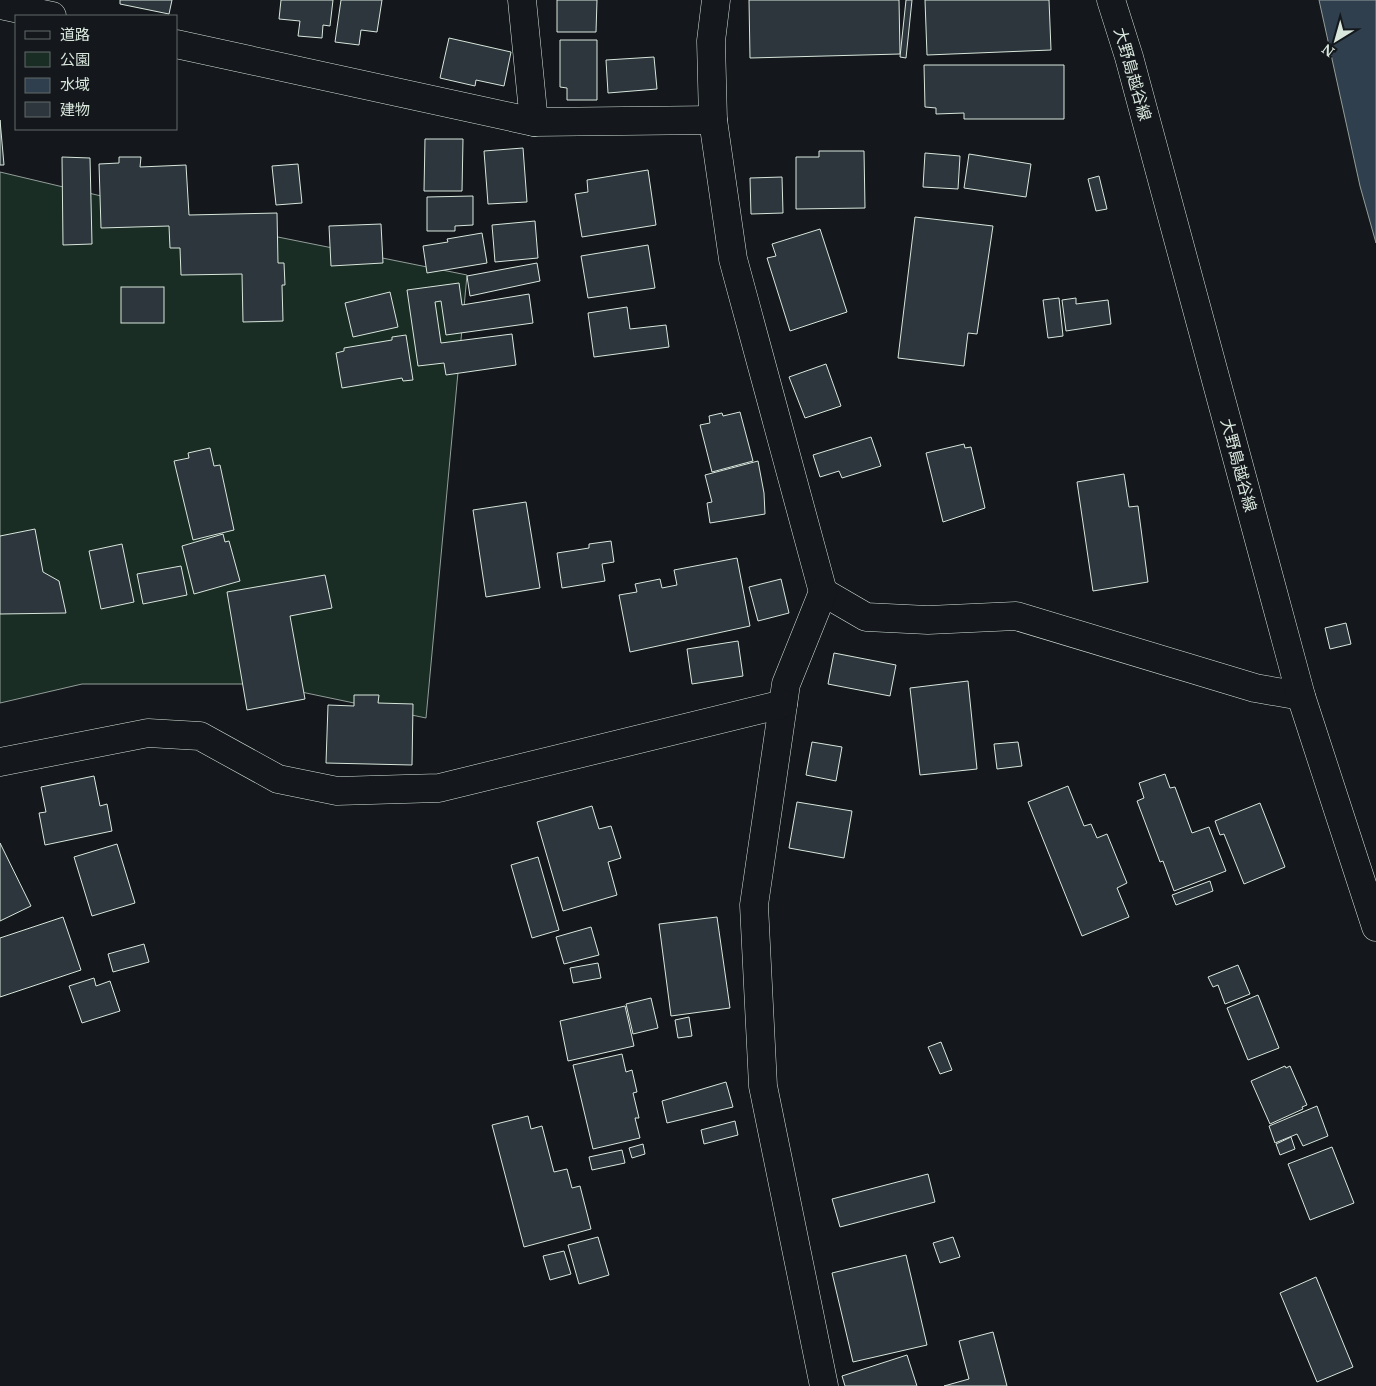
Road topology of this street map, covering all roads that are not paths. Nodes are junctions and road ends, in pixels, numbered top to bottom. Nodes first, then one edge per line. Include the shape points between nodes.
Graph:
1 (522, 0) edge
2 (716, 0) edge
3 (1111, 0) edge
4 (0, 5) edge
5 (47, 15) edge
6 (178, 44) edge
7 (714, 120) junction
8 (534, 122) junction
9 (823, 592) junction
10 (1301, 696) junction
11 (783, 704) junction
12 (0, 762) edge
13 (1376, 927) edge
14 (824, 1386) edge

1 - 8 street
2 - 7 street via 711,41
3 - 10 street, 大野島越谷線
4 - 5 street
6 - 8 street
7 - 8 street
7 - 9 street via 733,259
9 - 10 street via 866,617 928,620 1016,616 1256,688
9 - 11 street via 786,684
10 - 13 street, 大野島越谷線
11 - 12 street via 439,788 337,791 278,779 200,736 148,733
11 - 14 street via 754,905 762,1086

